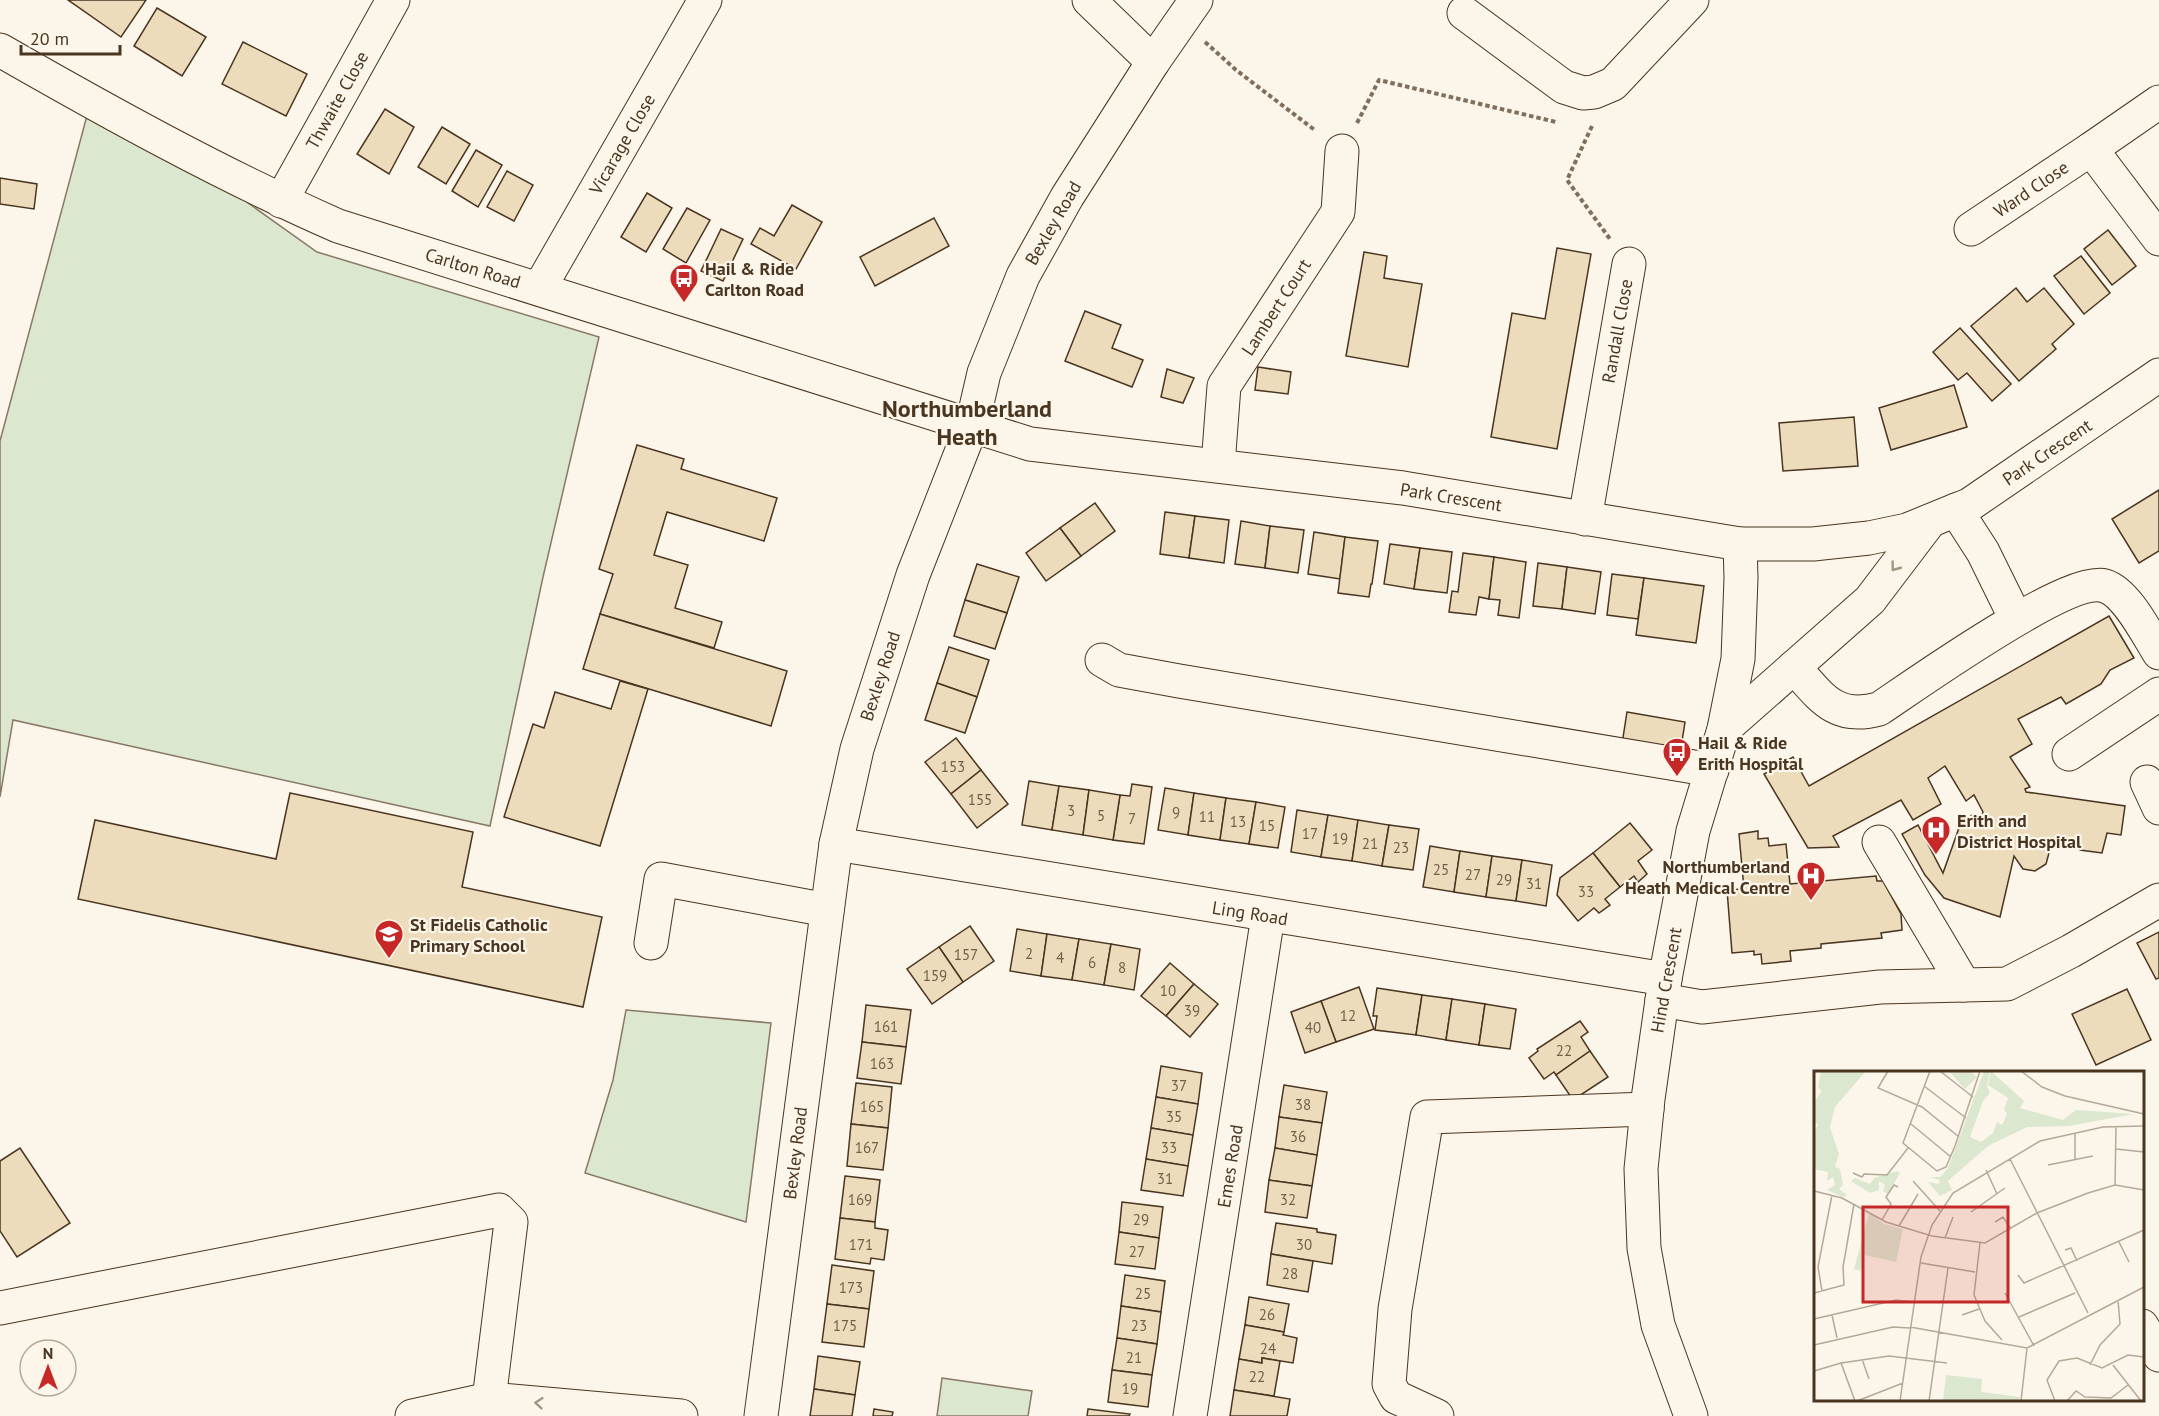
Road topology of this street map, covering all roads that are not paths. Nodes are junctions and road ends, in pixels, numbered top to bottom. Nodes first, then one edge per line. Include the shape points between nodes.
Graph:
1 (393, 0) edge
2 (705, 0) edge
3 (1089, 0) edge
4 (1692, 0) edge
5 (1189, 10) edge
6 (1464, 13) dead end
7 (0, 50) edge
8 (1153, 62) junction
9 (2159, 102) edge
10 (2091, 149) junction
11 (1342, 151) road end
12 (281, 201) junction
13 (1971, 229) dead end
14 (2159, 239) edge
15 (1629, 264) road end
16 (539, 289) junction
17 (2159, 375) edge
18 (972, 425) junction
19 (1218, 465) junction
20 (1943, 515) junction
21 (1585, 519) junction
22 (1740, 544) junction
23 (2016, 619) junction
24 (2159, 653) edge
25 (1102, 660) dead end
26 (1794, 668) junction
27 (2159, 694) edge
28 (1724, 729) junction
29 (2069, 754) dead end
30 (1712, 770) junction
31 (1879, 842) dead end
32 (836, 844) junction
33 (2159, 900) edge
34 (827, 910) junction
35 (1268, 916) junction
36 (651, 943) dead end
37 (1964, 985) junction
38 (1664, 989) junction
39 (1647, 1109) junction
40 (0, 1308) edge
41 (2144, 1329) edge
42 (2159, 1355) edge
43 (488, 1407) edge
44 (412, 1416) edge
45 (681, 1416) edge
46 (761, 1416) edge
47 (1191, 1416) edge
48 (1437, 1416) edge
49 (1691, 1416) edge

1 - 12 street, Thwaite Close
2 - 16 street, Vicarage Close
3 - 8 street
4 - 6 street via 1613,84 1583,93 1564,87
5 - 8 street, Bexley Road
7 - 12 street, Carlton Road
8 - 18 street, Bexley Road via 1067,197 1023,276 984,373
9 - 10 street, Ward Close
10 - 13 street, Ward Close
10 - 14 street
11 - 19 street, Lambert Court via 1338,212 1224,386
12 - 16 street, Carlton Road via 338,226
15 - 21 street, Randall Close
16 - 18 street, Carlton Road
17 - 20 street, Park Crescent via 1969,505
18 - 19 street, Park Crescent via 1030,444
18 - 32 street, Bexley Road via 913,575 888,652 857,749
19 - 21 street, Park Crescent via 1403,488
20 - 22 street, Park Crescent via 1907,530 1869,538 1813,544
20 - 23 street via 1983,552
20 -> 26 street, Park Crescent via 1870,600
21 - 22 street, Park Crescent
22 - 28 street, Hind Crescent via 1738,659
23 - 24 street via 2061,597 2103,585 2125,601
23 - 26 street via 1879,709 1862,714 1837,709
25 - 30 street via 1119,670 1179,681
26 - 28 street, Park Crescent
27 - 29 street
28 - 30 street, Hind Crescent
30 - 38 street, Hind Crescent via 1693,831
31 - 37 street
32 - 34 street, Bexley Road
32 - 35 street, Ling Road
33 - 37 street, Ling Road via 2007,984
34 - 36 street via 661,879
34 - 46 street, Bexley Road
35 - 38 street, Ling Road
35 - 47 street, Emes Road
37 - 38 street, Ling Road via 1880,987 1702,1007
38 - 39 street, Hind Crescent
39 - 48 street via 1427,1117 1395,1308 1389,1384 1396,1397
39 - 49 street, Hind Crescent via 1641,1169 1644,1248 1658,1326
40 - 43 street via 499,1210 511,1222
41 - 42 street
43 - 44 street
45 -> 43 street

